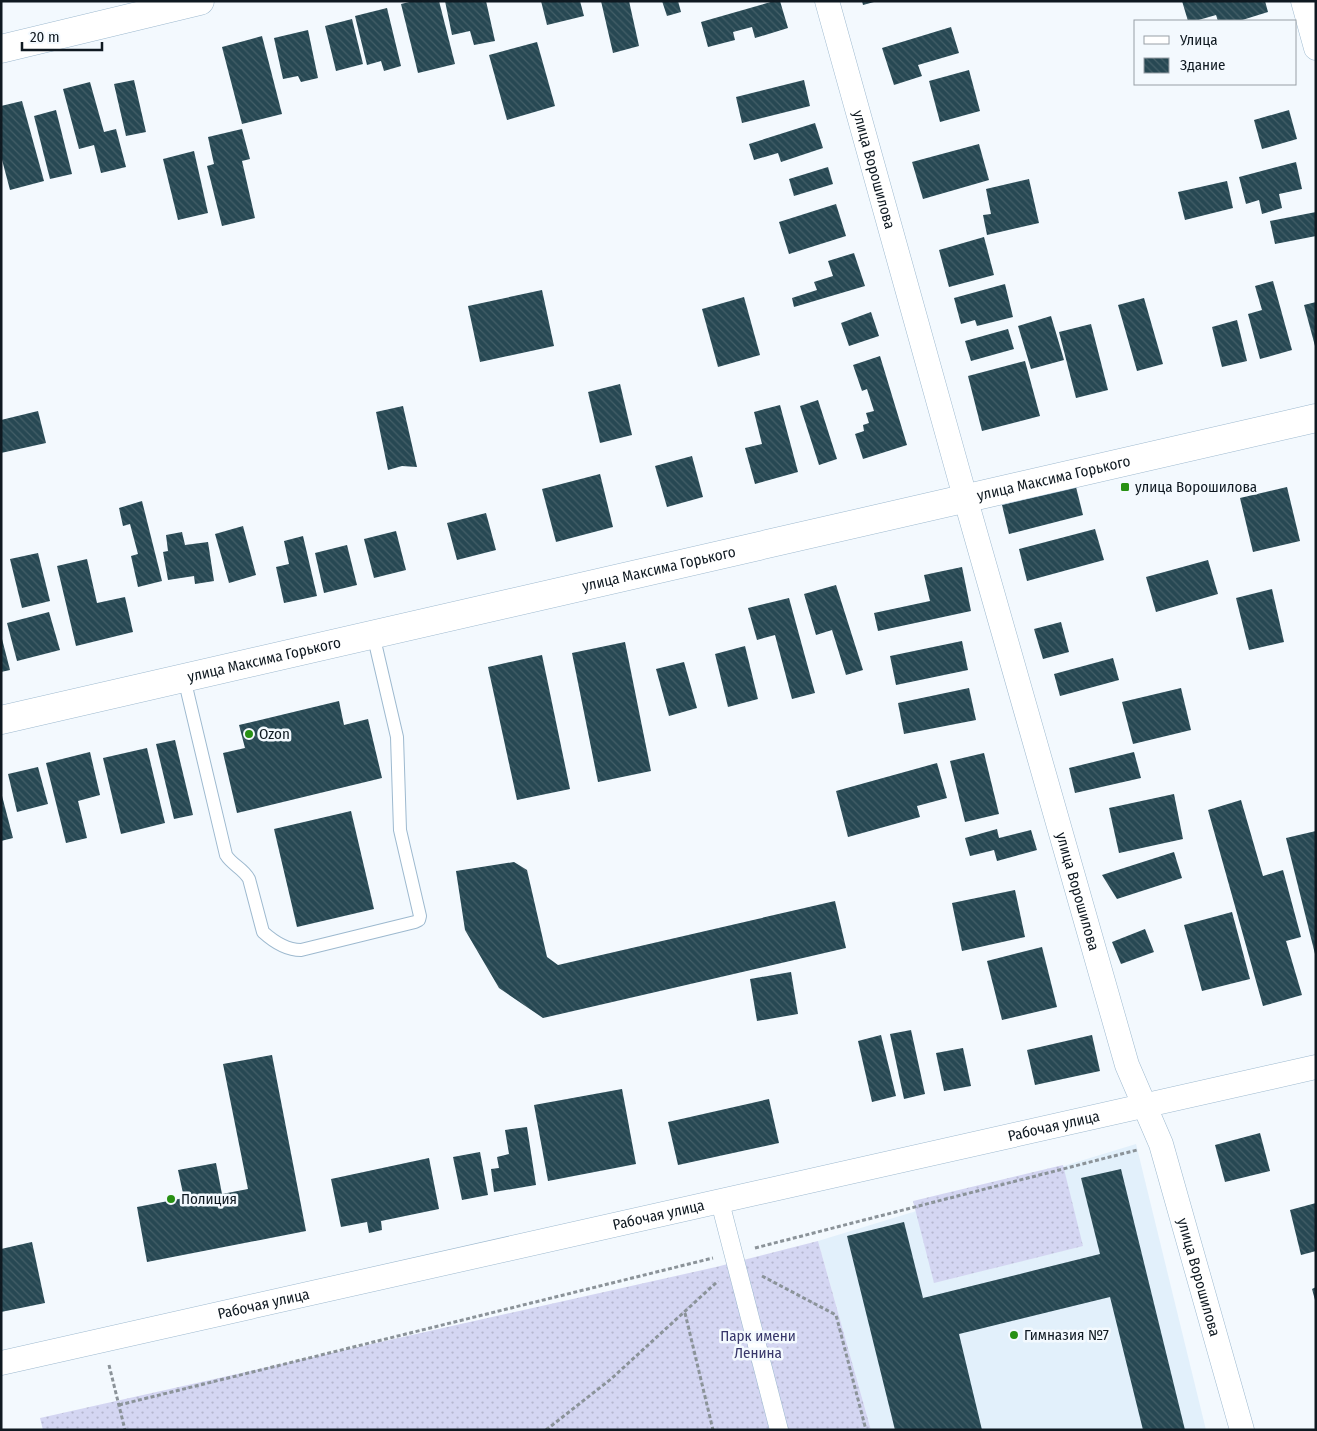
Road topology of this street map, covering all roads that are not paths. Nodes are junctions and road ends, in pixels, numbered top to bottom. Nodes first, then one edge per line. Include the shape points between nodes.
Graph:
1 (200, 1) edge
2 (827, 1) edge
3 (1304, 1) edge
4 (146, 8) edge
5 (1316, 48) edge
6 (1, 50) edge
7 (1316, 418) edge
8 (965, 497) junction
9 (373, 634) junction
10 (184, 678) junction
11 (1, 720) edge
12 (1316, 1067) edge
13 (1146, 1106) junction
14 (720, 1202) junction
15 (1, 1363) edge
16 (779, 1430) edge
17 (1242, 1430) edge

1 - 4 main road
2 - 8 street, улица Ворошилова
3 - 5 street
4 - 6 main road
7 - 8 main road, улица Максима Горького
8 - 9 main road, улица Максима Горького
8 - 13 street, улица Ворошилова via 1127,1065
9 - 10 main road, улица Максима Горького
9 - 10 lane via 397,737 400,830 420,916 415,922 301,950 285,947 263,932 249,879 226,855
10 - 11 main road, улица Максима Горького
12 - 13 street, Рабочая улица
13 - 14 street, Рабочая улица
13 - 17 street, улица Ворошилова via 1161,1144
14 - 15 street, Рабочая улица
14 - 16 street

